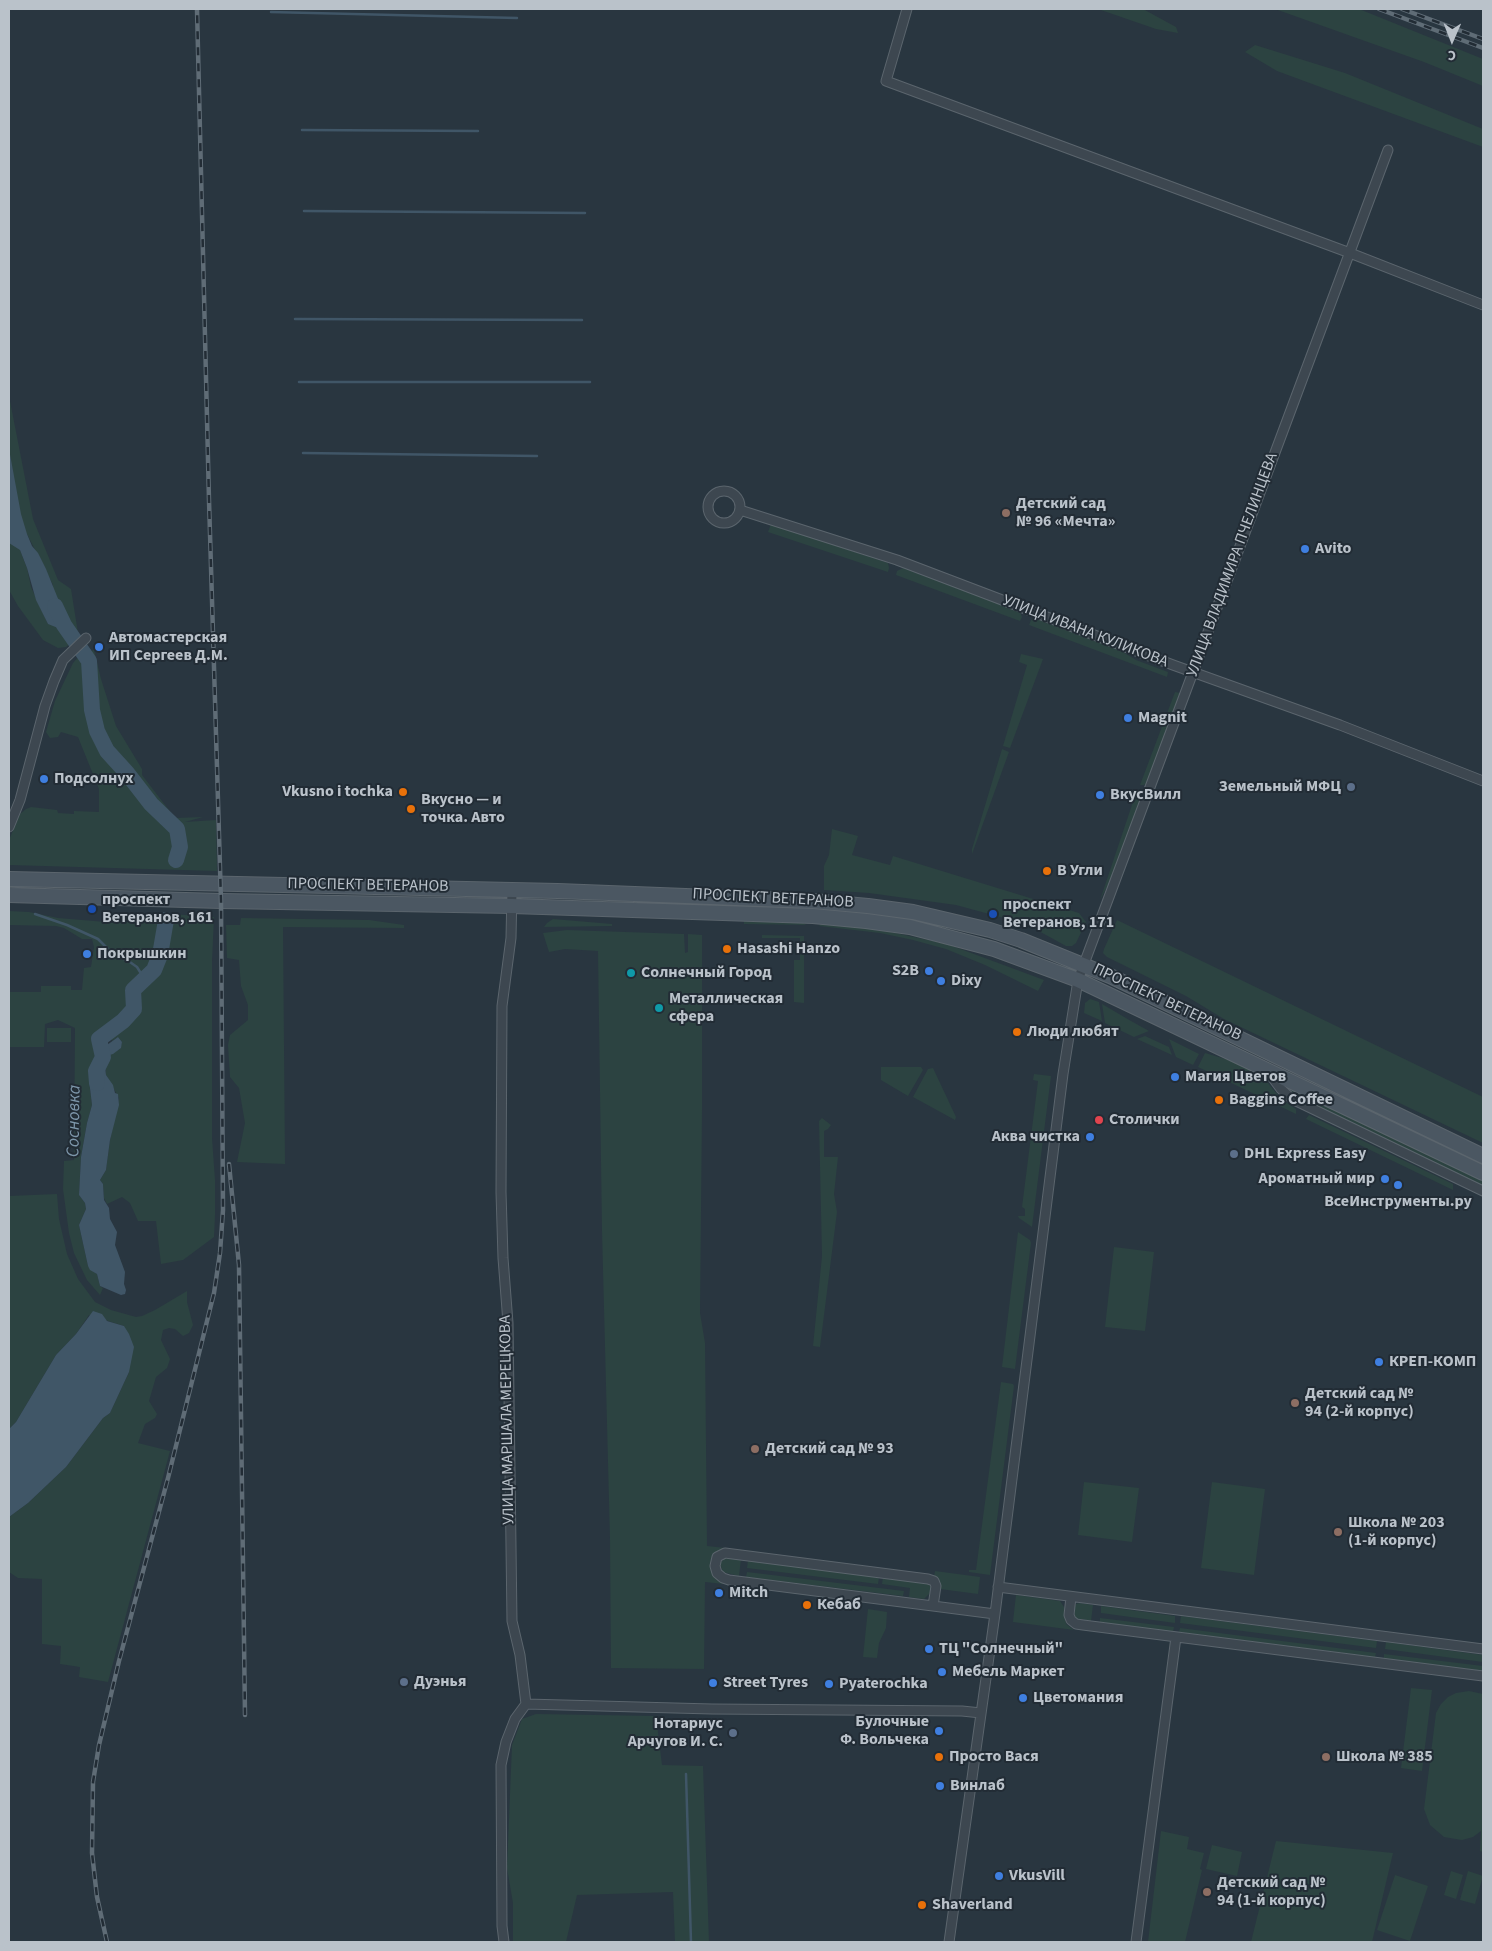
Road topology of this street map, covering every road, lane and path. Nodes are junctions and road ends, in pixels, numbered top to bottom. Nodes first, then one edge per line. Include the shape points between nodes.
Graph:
1 (907, 9) edge
2 (1388, 150) dead end
3 (1350, 253) junction
4 (1483, 305) edge
5 (740, 510) dead end
6 (85, 640) dead end
7 (1194, 672) junction
8 (1483, 781) edge
9 (9, 827) edge
10 (9, 879) edge
11 (512, 890) junction
12 (9, 895) edge
13 (512, 906) junction
14 (1082, 965) junction
15 (1078, 980) junction
16 (1266, 1069) junction
17 (1483, 1156) edge
18 (1483, 1173) edge
19 (1483, 1191) edge
20 (998, 1587) junction
21 (1071, 1597) junction
22 (933, 1606) junction
23 (995, 1614) junction
24 (1176, 1637) junction
25 (1483, 1649) edge
26 (1483, 1676) edge
27 (526, 1704) junction
28 (981, 1713) junction
29 (504, 1942) edge
30 (949, 1942) edge
31 (1136, 1942) edge

1 - 3 street via 886,81
2 - 3 street, УЛИЦА ВЛАДИМИРА ПЧЕЛИНЦЕВА
3 - 4 street
3 - 7 street, УЛИЦА ВЛАДИМИРА ПЧЕЛИНЦЕВА
5 - 7 street, УЛИЦА ИВАНА КУЛИКОВА via 897,560
6 - 9 street via 63,660 44,706 20,800
7 - 8 street, УЛИЦА ИВАНА КУЛИКОВА
7 - 14 street, УЛИЦА ВЛАДИМИРА ПЧЕЛИНЦЕВА
10 - 11 main road, ПРОСПЕКТ ВЕТЕРАНОВ
11 - 13 street, УЛИЦА МАРШАЛА МЕРЕЦКОВА
11 - 14 main road, ПРОСПЕКТ ВЕТЕРАНОВ via 813,901 868,906 913,912 990,930
12 - 13 main road, ПРОСПЕКТ ВЕТЕРАНОВ
13 - 15 main road, ПРОСПЕКТ ВЕТЕРАНОВ via 813,916 866,921 952,937
13 - 27 street, УЛИЦА МАРШАЛА МЕРЕЦКОВА via 502,1006 503,1258 508,1323 512,1622 525,1682
14 - 15 street, УЛИЦА ВЛАДИМИРА ПЧЕЛИНЦЕВА
14 - 17 main road, ПРОСПЕКТ ВЕТЕРАНОВ
15 - 16 main road, ПРОСПЕКТ ВЕТЕРАНОВ
15 - 20 street, УЛИЦА ВЛАДИМИРА ПЧЕЛИНЦЕВА via 1064,1064
16 - 18 main road, ПРОСПЕКТ ВЕТЕРАНОВ
16 - 19 street via 1292,1099
20 - 21 street
20 - 23 street, УЛИЦА ВЛАДИМИРА ПЧЕЛИНЦЕВА
21 - 24 street via 1069,1615 1076,1624
21 - 25 street
22 - 22 street via 936,1586 928,1579 733,1554 720,1555 715,1560 717,1572 729,1580
22 - 23 street
23 - 28 street, УЛИЦА ВЛАДИМИРА ПЧЕЛИНЦЕВА
24 - 26 street
24 - 31 street
27 - 28 street
27 - 29 street via 515,1719 501,1765
28 - 30 street, УЛИЦА ВЛАДИМИРА ПЧЕЛИНЦЕВА

